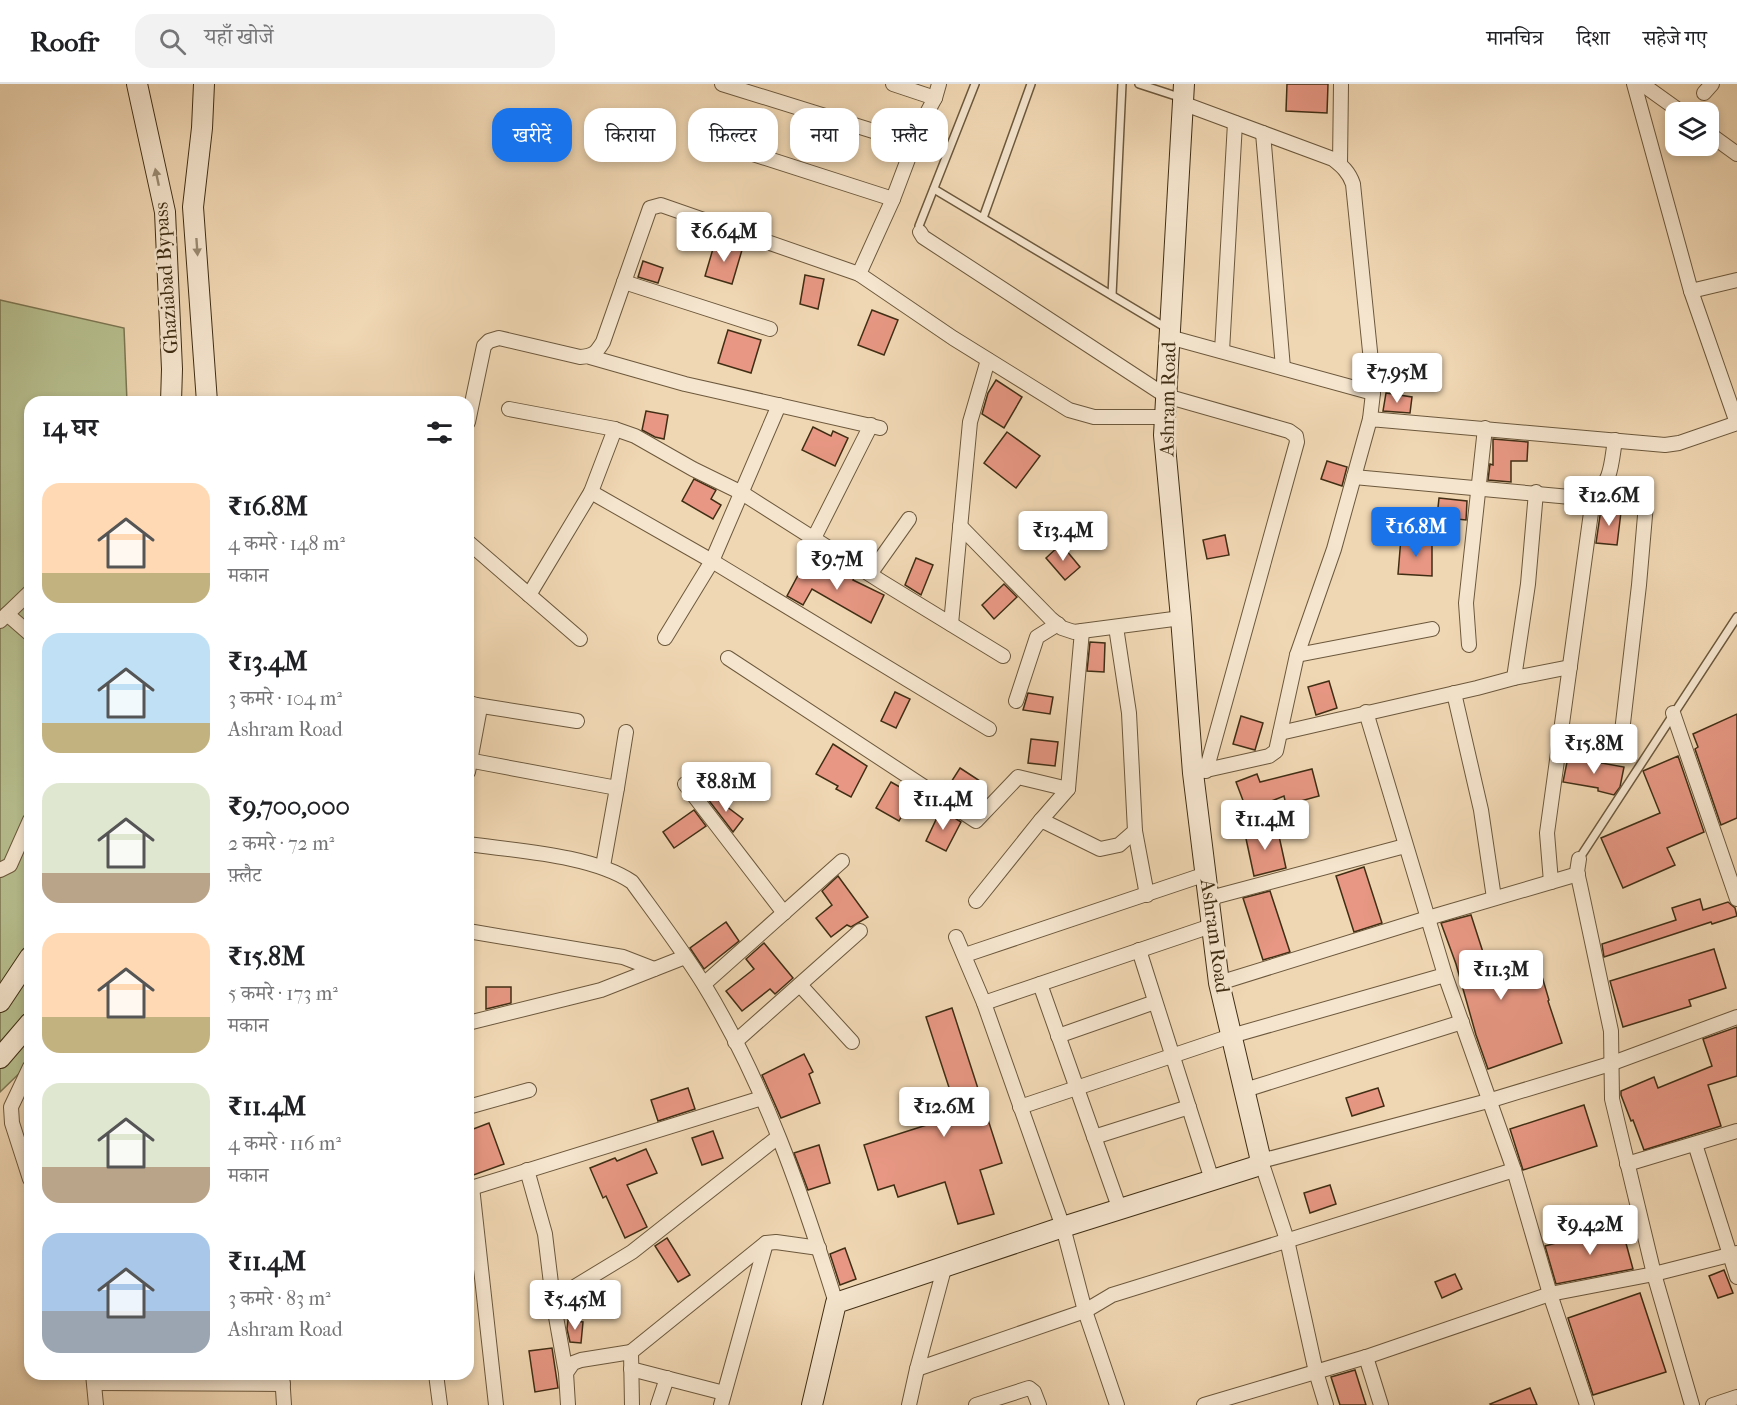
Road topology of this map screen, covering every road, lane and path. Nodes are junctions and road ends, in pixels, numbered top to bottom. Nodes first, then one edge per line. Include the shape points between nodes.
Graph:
1 (137, 84) edge
2 (204, 84) edge
3 (722, 84) edge
4 (893, 84) edge
5 (939, 84) edge
6 (975, 84) edge
7 (1031, 84) edge
8 (1122, 84) edge
9 (1139, 84) edge
10 (1341, 84) edge
11 (1634, 84) edge
12 (1642, 84) edge
13 (1182, 95) edge
14 (935, 98) junction
15 (1667, 102) edge
16 (930, 108) edge
17 (1235, 123) junction
18 (871, 130) edge
19 (1263, 133) junction
20 (1719, 141) edge
21 (1737, 154) edge
22 (778, 161) edge
23 (908, 162) edge
24 (1340, 164) junction
25 (934, 189) junction
26 (893, 199) junction
27 (983, 218) junction
28 (920, 232) joint
29 (859, 274) junction
30 (1737, 280) edge
31 (624, 282) junction
32 (1691, 291) junction
33 (1112, 295) junction
34 (770, 329) dead end
35 (1170, 334) junction
36 (1222, 351) junction
37 (590, 357) junction
38 (988, 360) junction
39 (1282, 368) junction
40 (1373, 393) junction
41 (171, 396) edge
42 (207, 396) edge
43 (473, 396) edge
44 (1166, 396) junction
45 (779, 405) junction
46 (509, 409) dead end
47 (1165, 417) junction
48 (1370, 419) junction
49 (1737, 423) edge
50 (1485, 428) junction
51 (615, 429) junction
52 (1615, 440) junction
53 (1354, 477) junction
54 (1478, 490) junction
55 (591, 492) junction
56 (1536, 492) junction
57 (742, 493) junction
58 (1593, 498) junction
59 (909, 519) dead end
60 (960, 526) junction
61 (813, 538) junction
62 (474, 548) edge
63 (712, 561) junction
64 (870, 574) junction
65 (529, 595) junction
66 (24, 598) edge
67 (3, 617) edge
68 (1737, 617) edge
69 (1181, 618) junction
70 (951, 624) junction
71 (1058, 624) junction
72 (1116, 627) junction
73 (1432, 629) dead end
74 (24, 630) edge
75 (1082, 631) junction
76 (665, 638) dead end
77 (580, 639) dead end
78 (1469, 645) dead end
79 (1297, 655) junction
80 (1003, 656) dead end
81 (728, 658) dead end
82 (1570, 667) junction
83 (1514, 678) junction
84 (1454, 693) junction
85 (1016, 701) dead end
86 (474, 704) edge
87 (474, 707) edge
88 (1366, 712) junction
89 (1674, 713) junction
90 (578, 721) dead end
91 (989, 729) dead end
92 (626, 732) dead end
93 (1280, 733) junction
94 (474, 738) edge
95 (1560, 739) junction
96 (474, 765) edge
97 (1199, 772) junction
98 (685, 784) dead end
99 (617, 788) junction
100 (1068, 789) junction
101 (1041, 820) junction
102 (1135, 831) junction
103 (24, 833) edge
104 (474, 845) edge
105 (1405, 846) junction
106 (1579, 859) joint
107 (842, 861) dead end
108 (603, 866) junction
109 (0, 870) edge
110 (1206, 874) junction
111 (1578, 874) junction
112 (1551, 882) junction
113 (1147, 895) junction
114 (1210, 898) junction
115 (1494, 898) junction
116 (1737, 899) edge
117 (975, 901) dead end
118 (784, 913) junction
119 (1428, 918) junction
120 (1211, 926) junction
121 (860, 931) dead end
122 (474, 932) edge
123 (956, 937) dead end
124 (1139, 950) junction
125 (965, 955) junction
126 (685, 957) junction
127 (24, 966) edge
128 (654, 969) junction
129 (1445, 975) junction
130 (1219, 983) junction
131 (704, 984) junction
132 (1040, 984) junction
133 (801, 985) junction
134 (0, 1002) edge
135 (1155, 1002) junction
136 (984, 1003) junction
137 (1737, 1017) edge
138 (474, 1022) edge
139 (1462, 1022) junction
140 (24, 1030) edge
141 (1058, 1036) junction
142 (1232, 1036) junction
143 (735, 1042) junction
144 (852, 1042) dead end
145 (1173, 1056) junction
146 (0, 1058) edge
147 (1610, 1064) junction
148 (24, 1080) edge
149 (1077, 1088) junction
150 (529, 1090) dead end
151 (1245, 1090) junction
152 (762, 1098) junction
153 (1488, 1101) junction
154 (474, 1105) edge
155 (1020, 1107) junction
156 (1189, 1107) junction
157 (1737, 1131) edge
158 (778, 1137) junction
159 (1094, 1137) junction
160 (1695, 1144) junction
161 (24, 1160) edge
162 (1260, 1162) junction
163 (1627, 1164) junction
164 (527, 1170) junction
165 (1514, 1170) junction
166 (1212, 1180) junction
167 (474, 1187) edge
168 (1120, 1210) junction
169 (474, 1221) edge
170 (1063, 1227) junction
171 (1287, 1240) junction
172 (766, 1243) junction
173 (819, 1248) junction
174 (1733, 1254) edge
175 (944, 1269) junction
176 (1654, 1274) junction
177 (1737, 1277) edge
178 (1550, 1294) junction
179 (554, 1300) junction
180 (836, 1304) junction
181 (1085, 1311) junction
182 (631, 1352) junction
183 (1366, 1357) junction
184 (631, 1369) junction
185 (917, 1369) junction
186 (1317, 1372) junction
187 (566, 1373) junction
188 (667, 1378) junction
189 (94, 1380) edge
190 (282, 1380) edge
191 (437, 1380) edge
192 (1737, 1398) edge
193 (723, 1399) edge
194 (1213, 1404) edge
195 (96, 1405) edge
196 (284, 1405) edge
197 (440, 1405) edge
198 (496, 1405) edge
199 (568, 1405) edge
200 (632, 1405) edge
201 (658, 1405) edge
202 (812, 1405) edge
203 (909, 1405) edge
204 (976, 1405) edge
205 (1039, 1405) edge
206 (1118, 1405) edge
207 (1326, 1405) edge
208 (1381, 1405) edge
209 (1587, 1405) edge
210 (1692, 1405) edge
211 (1713, 1405) edge

41 -> 1 street, Ghaziabad Bypass via 165,212
2 -> 42 street, Ghaziabad Bypass via 193,207
3 - 18 street
4 - 14 street
5 - 14 street
6 - 25 lane
7 - 27 lane
8 - 33 lane
9 - 13 lane
10 - 24 street
11 - 32 street
12 - 15 street
13 - 17 street
13 - 35 street, Ashram Road
14 - 16 street
17 - 19 street
17 - 36 street
19 - 24 street
19 - 39 street
20 - 21 street
22 - 26 street
23 - 26 street
24 - 40 street via 1353,184
25 - 27 lane
25 - 28 lane
26 - 29 street
27 - 33 lane
28 - 44 street
29 - 31 street via 660,205 650,208
29 - 38 street
30 - 32 street
31 - 34 street
31 - 37 street via 603,342
32 - 49 street
33 - 35 lane
35 - 36 street
35 - 44 street, Ashram Road
36 - 39 street
37 - 43 street via 499,338 489,341 484,346
37 - 45 street
38 - 47 street via 1081,415
38 - 60 street via 970,423
39 - 40 street
40 - 48 street
44 - 47 street, Ashram Road
44 - 97 street via 1289,431 1297,442
45 - 57 street
45 - 61 street via 876,427
46 - 51 street
47 - 69 street, Ashram Road
48 - 50 street
48 - 53 street
49 - 52 street via 1672,444
50 - 52 street
50 - 54 street
51 - 55 street
51 - 57 street
52 - 58 street via 1610,472 1604,487
53 - 54 street
53 - 79 street
54 - 56 street
54 - 78 street via 1466,603
55 - 63 street
55 - 65 street
56 - 58 street
56 - 83 street
57 - 61 street
57 - 63 street
58 - 82 street
58 - 95 street via 1646,504 1620,748
59 - 64 street
60 - 70 street
60 - 71 street
61 - 64 street
62 - 65 street
63 - 76 street
63 - 91 street
64 - 70 street
65 - 77 street
66 - 67 street
67 - 74 street
68 - 89 lane
69 - 72 street
69 - 97 street, Ashram Road
70 - 80 street
71 - 75 street via 1074,632
71 - 85 street via 1037,637
72 - 75 street
72 - 102 street via 1129,713
73 - 79 street
75 - 100 street
79 - 93 street
81 - 100 street via 976,821 1018,777
82 - 83 street
82 - 95 street
83 - 84 street
84 - 88 street
84 - 115 street via 1480,810
86 - 90 street
87 - 94 street via 479,713
88 - 93 street
88 - 105 street
89 - 106 lane
89 - 116 street
92 - 99 street
93 - 97 street via 1276,751 1269,756
95 - 112 street via 1547,833
96 - 99 street
97 - 110 street, Ashram Road
98 - 118 street
99 - 108 street
100 - 101 street
101 - 102 street via 1100,849 1119,845
101 - 117 street
102 - 113 street
103 - 109 street via 9,865
104 - 108 street
105 - 114 street
105 - 119 street
106 - 111 street
107 - 118 street
108 - 126 street via 632,882
110 - 113 street
110 - 114 street, Ashram Road
111 - 112 street
111 - 147 street via 1611,1031
112 - 115 street
113 - 125 street
114 - 120 street, Ashram Road
115 - 119 street
118 - 131 street
119 - 129 street
119 - 130 street
120 - 124 street
120 - 130 street, Ashram Road
121 - 133 street
122 - 128 street via 623,957
123 - 125 street
124 - 132 street
124 - 135 street
125 - 136 street
126 - 128 street
126 - 131 street
127 - 134 street
128 - 138 street via 601,990
129 - 139 street
129 - 142 street
130 - 142 street, Ashram Road
131 - 143 street
132 - 136 street
132 - 141 street
133 - 143 street
133 - 144 street
135 - 141 street
135 - 145 street
136 - 155 street
137 - 147 street
139 - 151 street
139 - 153 street
140 - 146 street
141 - 149 street
142 - 145 street
142 - 151 street, Ashram Road
143 - 152 street
145 - 149 street
145 - 156 street
147 - 153 street
147 - 163 street via 1612,1099
148 - 161 street via 11,1107
149 - 155 street
149 - 159 street
150 - 154 street
151 - 162 street, Ashram Road
152 - 158 street
152 - 164 street
153 - 162 street
153 - 165 street
155 - 170 street
156 - 159 street
156 - 166 street
157 - 160 street
158 - 173 street
158 - 179 street via 632,1252
159 - 168 street
160 - 163 street
160 - 174 street
162 - 166 street
162 - 171 street
163 - 176 street
164 - 167 street
164 - 179 street via 545,1234
165 - 171 street
165 - 178 street
166 - 168 street
168 - 170 street
169 - 198 street
170 - 175 street
170 - 181 street
171 - 181 street via 1112,1295
171 - 186 street
172 - 173 street
172 - 182 street
172 - 193 street
173 - 180 street
174 - 176 street
174 - 177 street
175 - 180 street
175 - 185 street
176 - 178 street
176 - 210 street
178 - 183 street
178 - 209 street
179 - 187 street
180 - 202 street
181 - 185 street
181 - 206 street
182 - 184 street
182 - 187 street via 581,1360
183 - 186 street
183 - 208 street
184 - 188 street
184 - 200 street
185 - 203 street
186 - 194 street
186 - 207 street
187 - 199 street
188 - 193 street
188 - 201 street
189 - 195 street
190 - 196 street
191 - 197 street
192 - 211 street
204 - 205 street via 1026,1388 1032,1389

